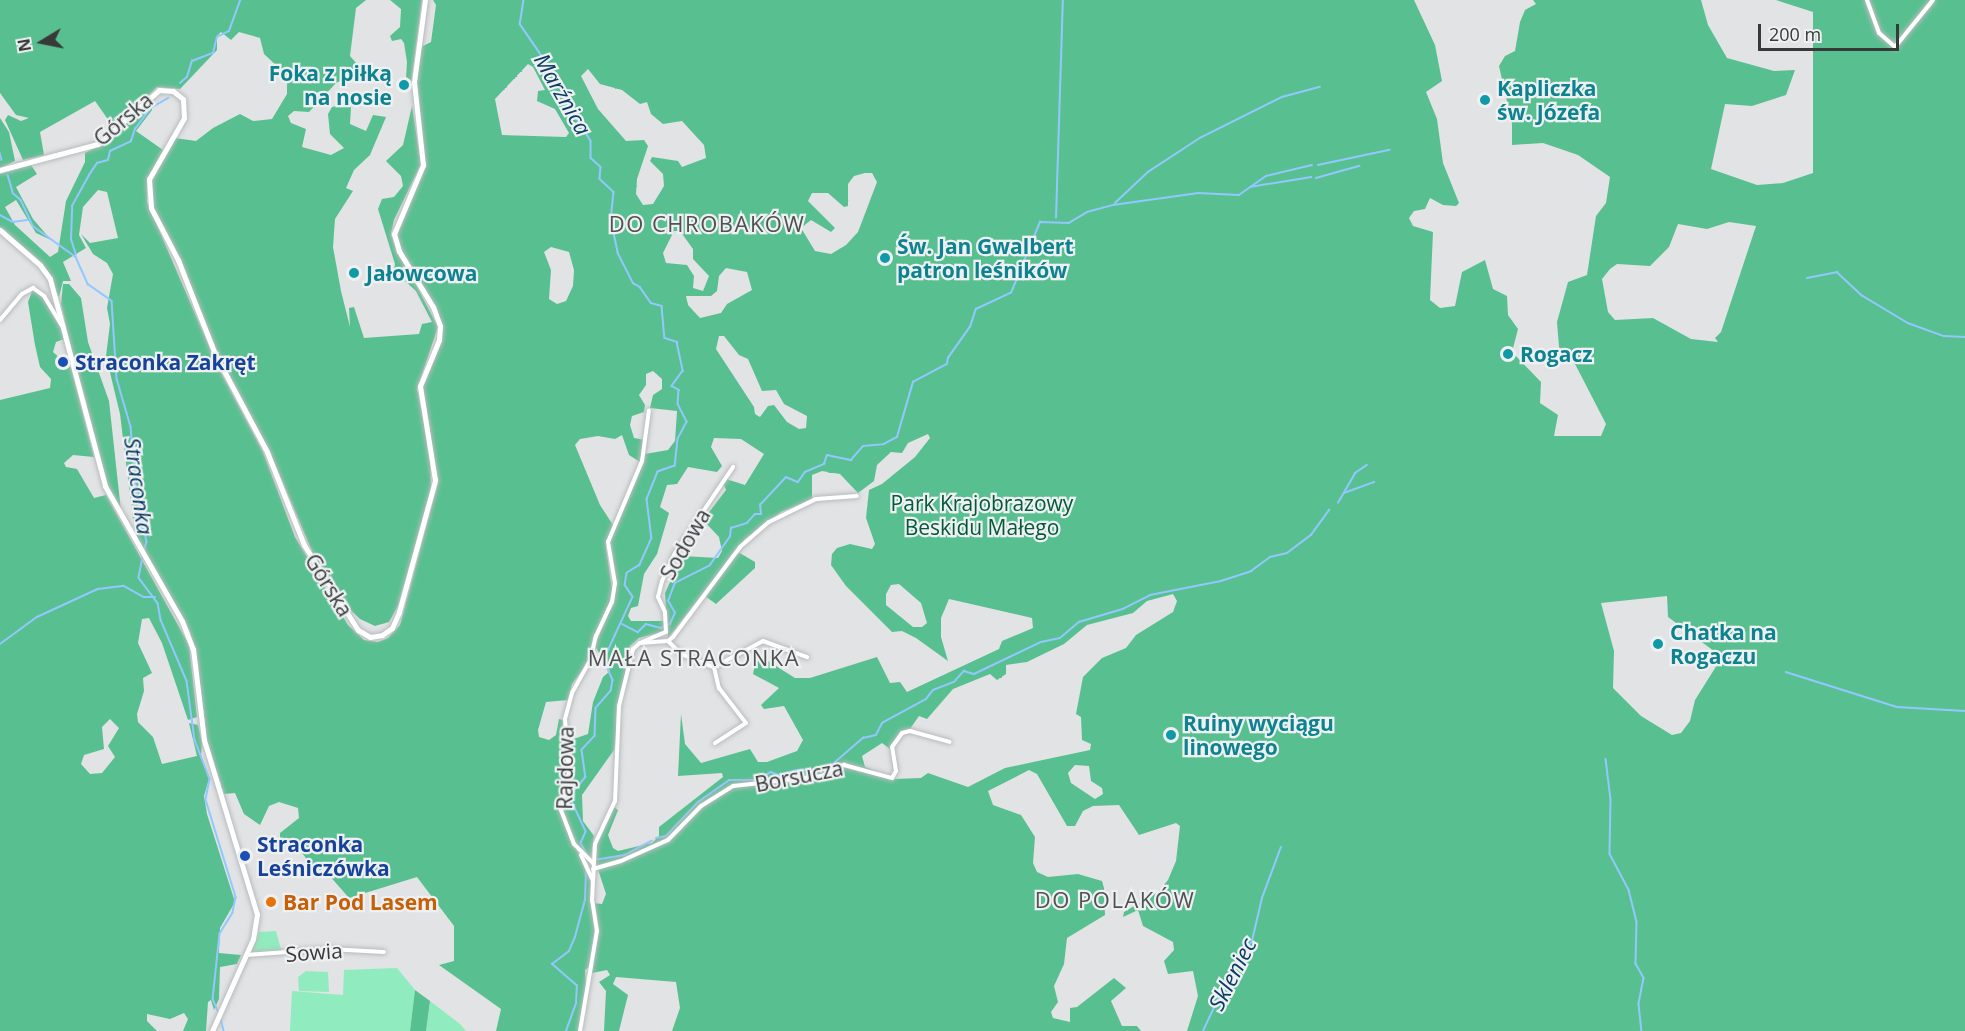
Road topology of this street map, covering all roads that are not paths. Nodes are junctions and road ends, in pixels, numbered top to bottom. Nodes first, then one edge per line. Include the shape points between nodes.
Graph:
1 (1867, 0) edge
2 (1933, 0) edge
3 (424, 2) edge
4 (0, 170) edge
5 (0, 230) edge
6 (0, 320) edge
7 (63, 326) junction
8 (648, 410) dead end
9 (732, 467) dead end
10 (857, 496) dead end
11 (668, 641) junction
12 (639, 643) junction
13 (807, 657) dead end
14 (714, 667) junction
15 (950, 742) dead end
16 (715, 743) dead end
17 (582, 855) junction
18 (592, 865) junction
19 (592, 879) junction
20 (384, 952) dead end
21 (246, 955) junction
22 (212, 1031) edge
23 (580, 1031) edge

1 - 2 street via 1879,33 1895,46
3 - 4 street, Górska via 414,82 423,170 396,222 394,234 399,251 434,307 440,326 440,340 420,386 435,480 397,619 390,631 380,636 364,635 355,627 304,545 267,452 215,354 178,260 151,208 149,179 185,116 183,99 173,91 159,90 98,144
5 - 7 street via 45,271
6 - 7 street via 33,288 44,296
7 - 21 street via 100,472 182,621 193,649 204,740 256,906 255,933
8 - 17 street, Rajdowa via 642,461 608,543 615,583 612,602 596,636 591,661 572,693 565,719 569,772 560,803 569,835
9 - 12 street, Sodowa via 667,567 658,594 666,631
10 - 11 street via 804,503 753,533
11 - 12 street
11 - 14 street via 687,657
12 - 18 street via 631,653 619,706 615,801 596,837
13 - 14 street via 763,641
14 - 16 street via 719,688 746,723
15 - 18 street, Borsucza via 910,731 902,733 892,747 896,771 892,778 843,765 822,776 733,786 700,806 668,840 621,861
17 - 18 street, Rajdowa
17 - 19 street, Rajdowa
18 - 19 street
19 - 23 street via 597,931
20 - 21 street, Sowia via 329,949
21 - 22 street

